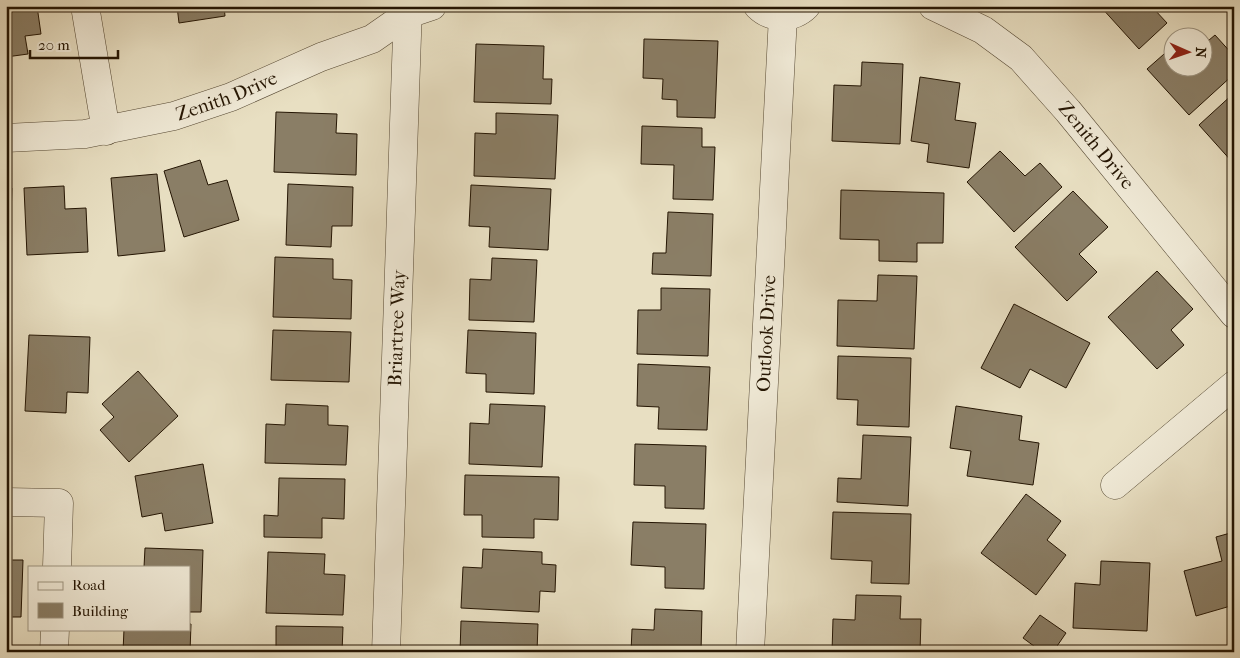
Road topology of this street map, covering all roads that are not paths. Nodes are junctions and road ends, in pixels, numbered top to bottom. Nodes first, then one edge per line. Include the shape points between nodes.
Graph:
1 (85, 6) edge
2 (933, 6) edge
3 (416, 9) edge
4 (782, 10) edge
5 (106, 132) junction
6 (6, 138) edge
7 (1234, 314) edge
8 (1234, 386) edge
9 (1115, 485) dead end
10 (6, 502) edge
11 (57, 566) edge
12 (55, 630) edge
13 (54, 652) edge
14 (386, 652) edge
15 (750, 652) edge

1 - 5 street
2 - 7 street, Zenith Drive via 983,30 1021,58
3 - 5 street, Zenith Drive via 372,39 321,57 232,97 174,116
3 - 14 street, Briartree Way
4 - 15 street, Outlook Drive
5 - 6 street, Zenith Drive
8 - 9 street
10 - 11 street via 59,503
12 - 13 street

